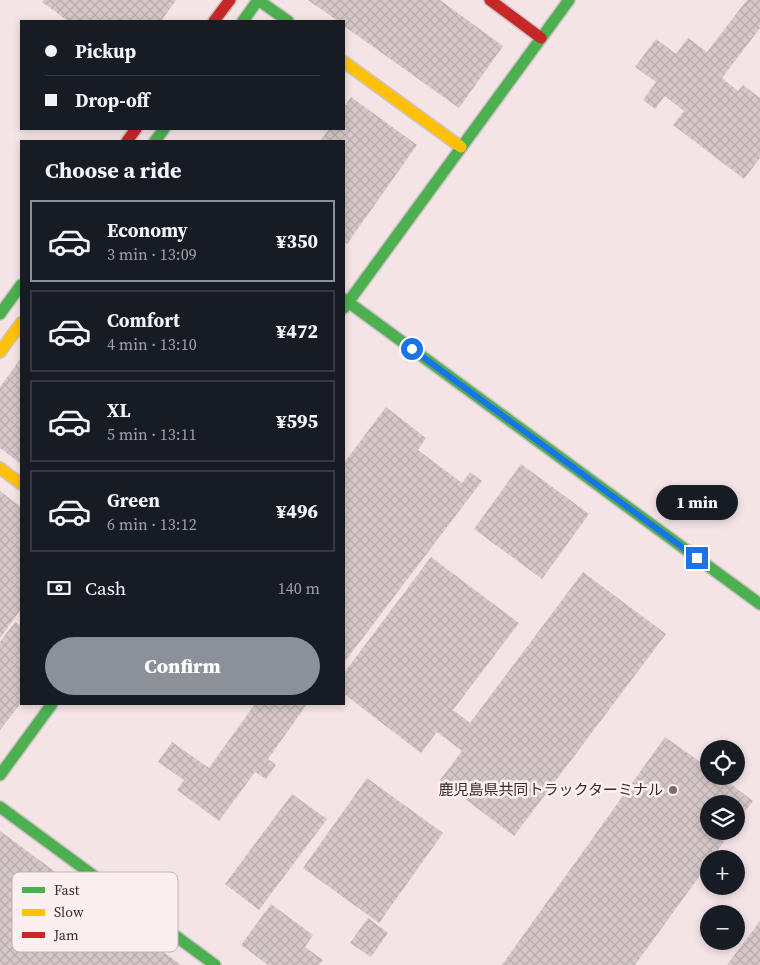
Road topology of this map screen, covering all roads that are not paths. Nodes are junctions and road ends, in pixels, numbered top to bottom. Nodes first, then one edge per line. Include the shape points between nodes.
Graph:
1 (230, 0) edge
2 (258, 0) edge
3 (490, 0) edge
4 (569, 0) edge
5 (215, 20) edge
6 (244, 20) edge
7 (287, 20) edge
8 (541, 38) junction
9 (345, 63) edge
10 (462, 147) junction
11 (20, 286) edge
12 (345, 303) edge
13 (0, 314) edge
14 (20, 324) edge
15 (0, 352) edge
16 (0, 468) edge
17 (20, 483) edge
18 (760, 604) edge
19 (51, 705) edge
20 (0, 775) edge
21 (0, 807) edge
22 (88, 872) edge
23 (178, 938) edge
24 (215, 965) edge

1 - 5 street
2 - 6 street
2 - 7 street
3 - 8 street
4 - 8 street
8 - 10 street
9 - 10 street
10 - 12 street
11 - 13 street
12 - 18 street
14 - 15 street
16 - 17 street
19 - 20 street
21 - 22 street
23 - 24 street

